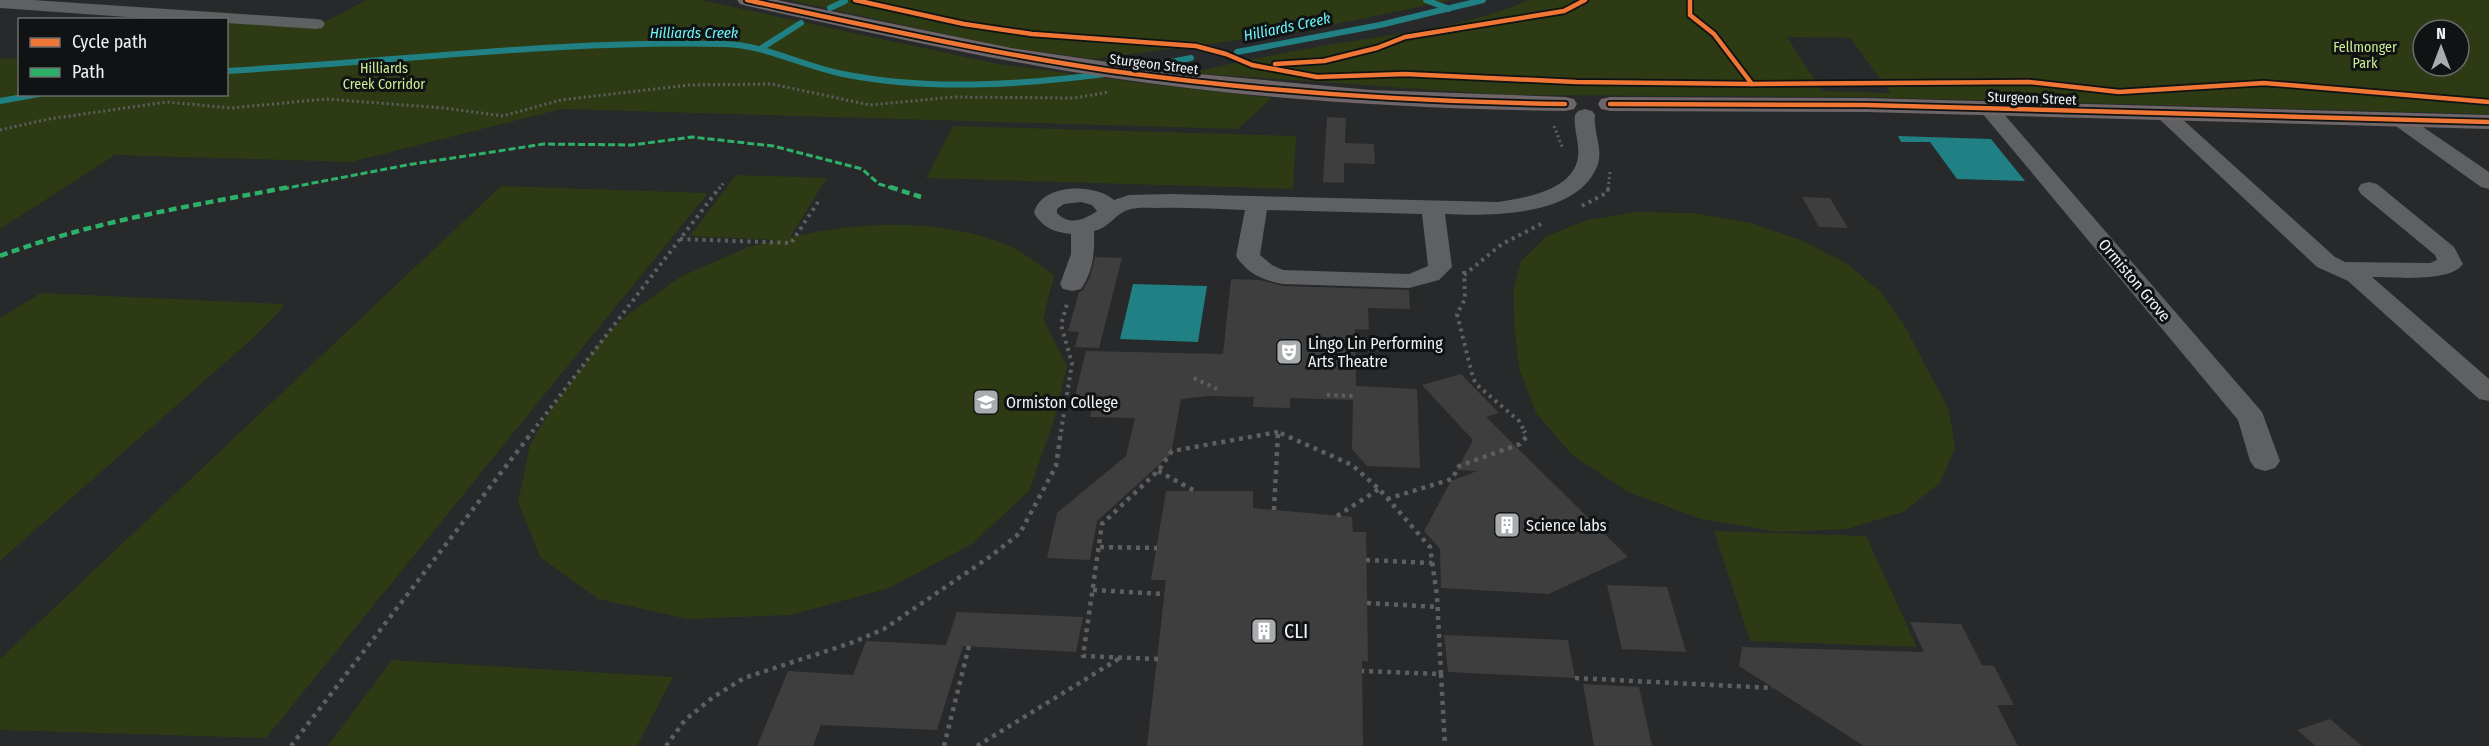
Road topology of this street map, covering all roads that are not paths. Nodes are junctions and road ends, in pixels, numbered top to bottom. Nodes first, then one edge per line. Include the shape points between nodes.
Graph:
1 (747, 0) edge
2 (0, 3) edge
3 (226, 18) edge
4 (228, 18) edge
5 (316, 24) dead end
6 (1989, 109) junction
7 (1575, 110) junction
8 (2164, 113) junction
9 (2400, 120) junction
10 (2489, 122) edge
11 (2489, 182) edge
12 (2369, 189) dead end
13 (1257, 203) junction
14 (1433, 207) junction
15 (1109, 209) junction
16 (1082, 227) junction
17 (2341, 269) junction
18 (1072, 284) road end
19 (2489, 393) edge
20 (2265, 460) dead end

1 - 7 main road, Sturgeon Street via 1051,61 1174,79
2 - 3 street
4 - 5 street
6 - 7 main road, Sturgeon Street via 1610,104 1606,113
6 - 8 main road, Sturgeon Street
6 - 20 street, Ormiston Grove via 2252,418
7 - 14 street via 1583,124 1589,156 1585,172 1567,188 1530,204 1498,209
8 - 9 main road, Sturgeon Street
8 - 17 street via 2326,262
9 - 10 main road, Sturgeon Street
9 - 11 street
12 - 17 street via 2446,252 2451,264 2432,270
13 - 14 street
13 - 14 street via 1248,256 1269,274 1409,281 1424,278 1440,267
13 - 15 street via 1129,202
15 - 16 street via 1102,220
15 - 16 street via 1100,199 1081,195 1060,199 1046,208 1044,213 1052,223
16 - 18 street via 1083,254
17 - 19 street via 2357,276

